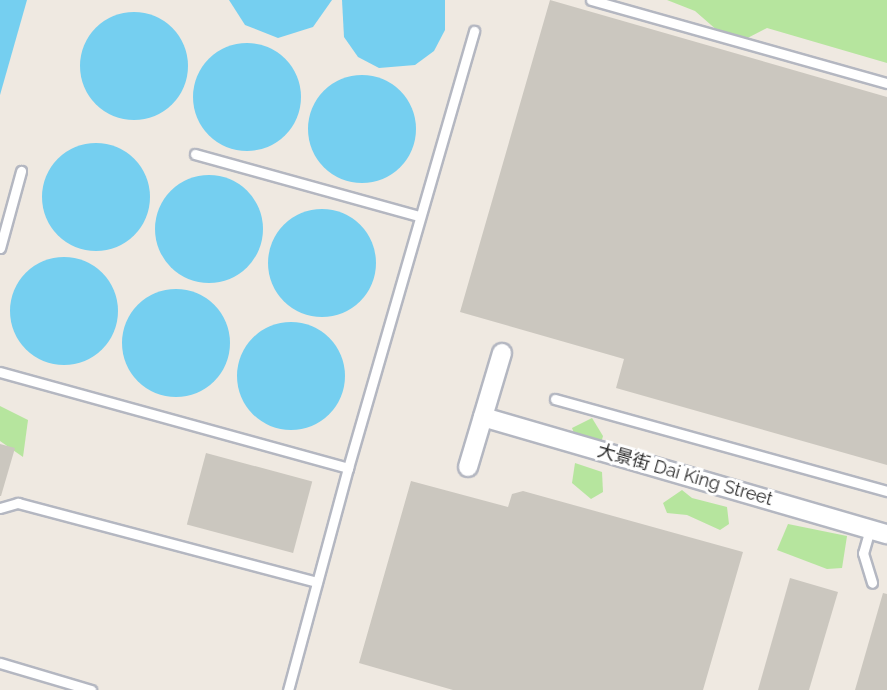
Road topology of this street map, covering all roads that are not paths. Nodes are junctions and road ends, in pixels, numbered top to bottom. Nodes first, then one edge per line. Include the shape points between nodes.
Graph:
1 (591, 0) edge
2 (474, 31) dead end
3 (887, 83) edge
4 (195, 154) dead end
5 (21, 171) dead end
6 (418, 216) junction
7 (0, 248) edge
8 (502, 352) dead end
9 (0, 372) edge
10 (555, 399) dead end
11 (482, 417) junction
12 (468, 467) dead end
13 (348, 468) junction
14 (887, 491) edge
15 (0, 508) edge
16 (878, 531) edge
17 (317, 582) junction
18 (872, 583) dead end
19 (0, 663) edge
20 (91, 690) edge
21 (288, 690) edge

1 - 3 lane
2 - 6 lane
4 - 6 lane
5 - 7 lane
6 - 13 lane
8 - 11 street
9 - 13 lane
10 - 14 lane
11 - 12 street
11 - 16 street, 大景街 Dai King Street
13 - 17 lane
15 - 17 lane via 18,503
16 - 18 lane via 863,553
17 - 21 lane
19 - 20 lane

